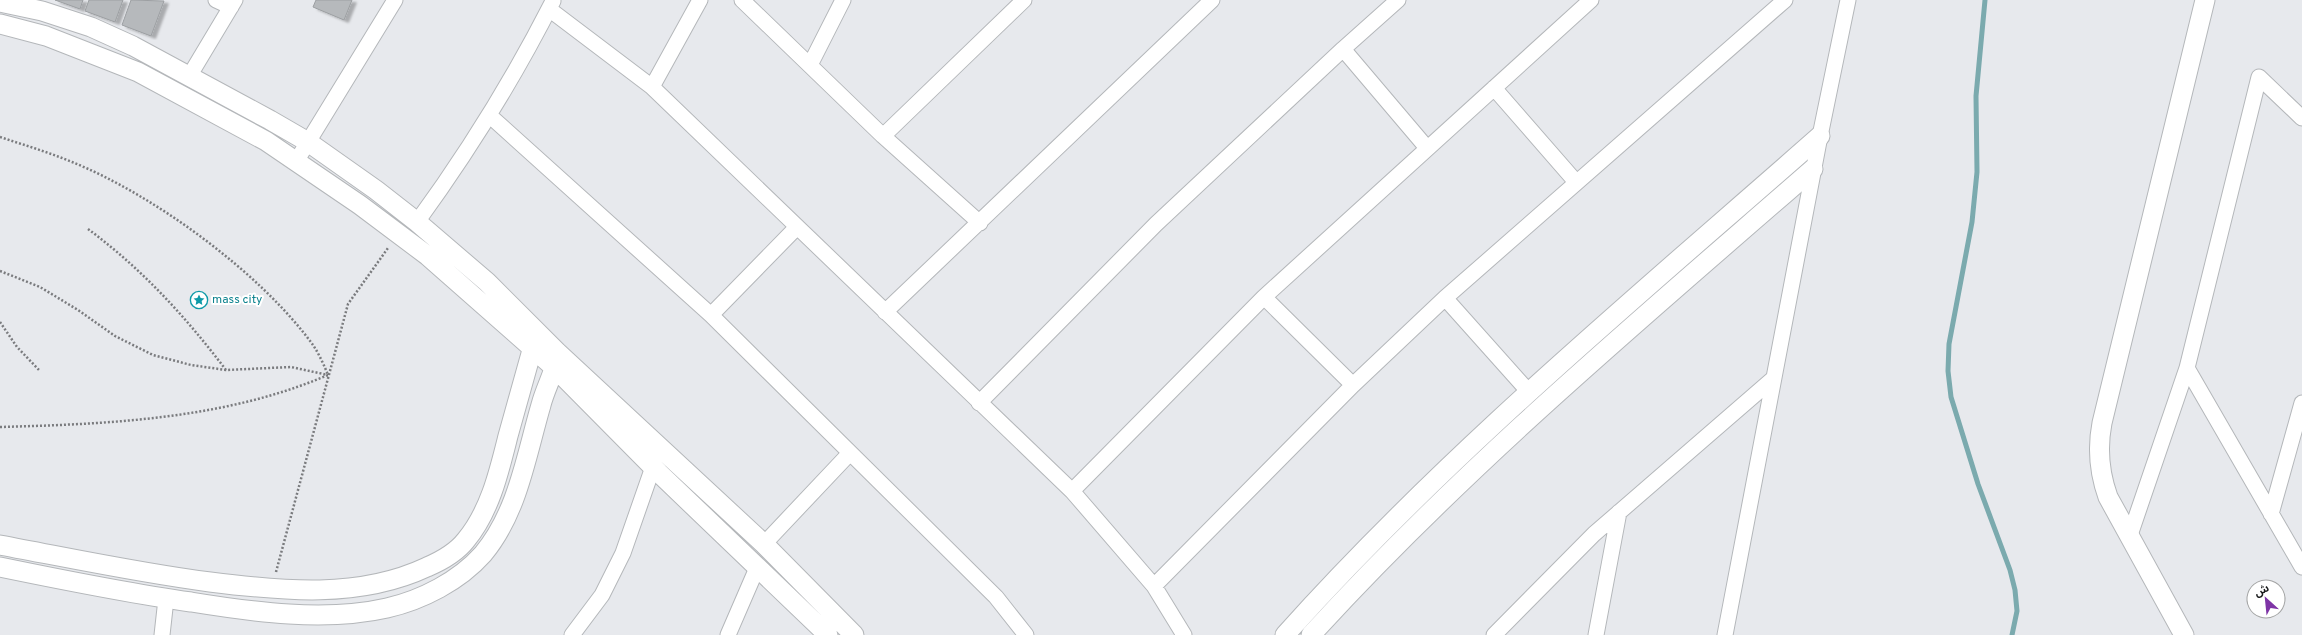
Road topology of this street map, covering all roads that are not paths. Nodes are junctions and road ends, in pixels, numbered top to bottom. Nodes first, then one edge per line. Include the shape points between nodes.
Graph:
1 (216, 0) edge
2 (395, 0) edge
3 (700, 0) edge
4 (742, 0) edge
5 (843, 0) edge
6 (1024, 0) edge
7 (1212, 0) edge
8 (1591, 0) edge
9 (1784, 0) edge
10 (1848, 0) edge
11 (2205, 0) edge
12 (0, 2) edge
13 (1391, 2) edge
14 (233, 3) edge
15 (552, 4) edge
16 (0, 24) edge
17 (1343, 49) junction
18 (810, 65) junction
19 (190, 75) junction
20 (652, 87) junction
21 (1494, 88) junction
22 (489, 115) junction
23 (2302, 118) edge
24 (882, 136) junction
25 (1820, 136) junction
26 (308, 142) junction
27 (1427, 148) junction
28 (297, 160) junction
29 (1813, 169) junction
30 (1576, 182) junction
31 (417, 222) junction
32 (980, 223) junction
33 (796, 228) junction
34 (1264, 297) junction
35 (1446, 298) junction
36 (885, 312) junction
37 (711, 315) junction
38 (536, 342) junction
39 (556, 360) junction
40 (2187, 368) junction
41 (1774, 378) junction
42 (1354, 385) junction
43 (1529, 392) junction
44 (979, 403) junction
45 (2302, 403) edge
46 (849, 454) junction
47 (653, 467) junction
48 (1072, 491) junction
49 (1619, 512) junction
50 (2271, 514) junction
51 (1393, 522) junction
52 (1406, 535) junction
53 (2129, 538) junction
54 (764, 544) junction
55 (0, 545) edge
56 (0, 567) edge
57 (757, 568) junction
58 (2302, 568) edge
59 (1154, 586) junction
60 (166, 599) junction
61 (162, 635) edge
62 (572, 635) edge
63 (728, 635) edge
64 (828, 635) edge
65 (854, 635) edge
66 (1026, 635) edge
67 (1184, 635) edge
68 (1285, 635) edge
69 (1311, 635) edge
70 (1494, 635) edge
71 (1596, 635) edge
72 (1725, 635) edge
73 (2184, 635) edge

1 - 14 street
2 - 26 street
3 - 20 street
4 - 18 street
5 - 18 street
6 - 24 street
7 - 32 street
8 - 21 street
9 - 30 street
10 - 25 street
11 - 53 street via 2100,435 2099,461 2104,485
12 - 19 street via 42,11 91,27
13 - 17 street
14 - 19 street
15 - 20 street
15 - 22 street
16 - 28 street via 46,36 138,72 240,125
17 - 27 street
17 - 44 street via 1156,224
18 - 24 street
19 - 26 street
20 - 33 street
21 - 27 street
21 - 30 street
22 - 31 street
22 - 37 street
23 - 40 street via 2259,77
24 - 32 street
25 - 29 street
25 - 43 street
26 - 28 street
26 - 31 street
27 - 34 street
28 - 38 street via 428,256
29 - 41 street
29 - 52 street via 1543,405
30 - 35 street
31 - 38 street via 487,282
32 - 36 street
33 - 36 street
33 - 37 street
34 - 42 street
34 - 48 street
35 - 42 street
35 - 43 street
36 - 44 street
37 - 46 street
38 - 39 street
38 - 55 street via 498,474 482,518 466,541 450,555 414,573 378,584 333,589 272,588 176,577
39 - 47 street
39 - 54 street
39 - 60 street via 508,514 482,554 452,581 415,599 387,608 338,614 262,612
40 - 50 street
40 - 53 street
41 - 49 street
41 - 72 street
42 - 59 street
43 - 51 street
44 - 48 street
45 - 50 street
46 - 54 street
46 - 66 street via 996,597
47 - 57 street
47 - 62 street via 623,553 602,595
48 - 59 street
49 - 70 street
49 - 71 street
50 - 58 street
51 - 52 street
51 - 68 street
52 - 69 street
53 - 73 street
54 - 65 street
56 - 60 street
57 - 63 street
57 - 64 street
59 - 67 street
60 - 61 street

